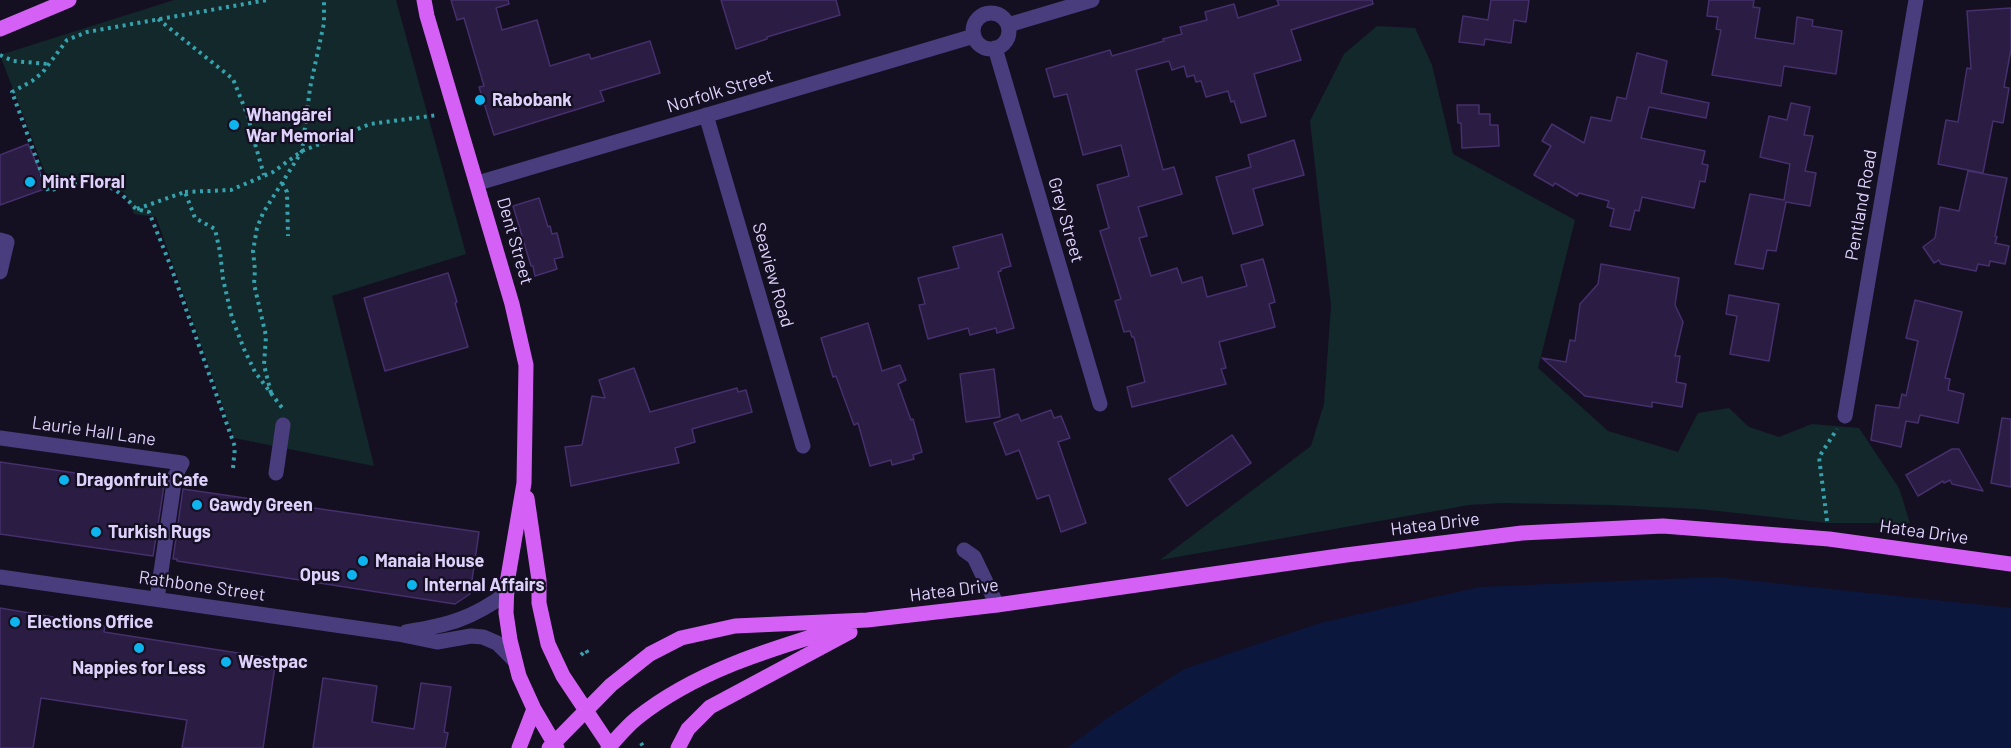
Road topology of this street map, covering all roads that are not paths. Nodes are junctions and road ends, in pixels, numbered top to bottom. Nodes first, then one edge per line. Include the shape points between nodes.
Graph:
1 (69, 0) edge
2 (414, 0) edge
3 (424, 0) edge
4 (1092, 0) edge
5 (1916, 0) edge
6 (983, 7) edge
7 (427, 16) junction
8 (1008, 25) junction
9 (0, 28) edge
10 (974, 36) junction
11 (995, 48) junction
12 (706, 115) junction
13 (478, 183) junction
14 (3, 241) edge
15 (0, 272) edge
16 (1100, 404) dead end
17 (1845, 416) road end
18 (283, 425) dead end
19 (0, 438) edge
20 (803, 446) dead end
21 (276, 473) dead end
22 (524, 483) junction
23 (964, 550) dead end
24 (2011, 564) edge
25 (0, 577) edge
26 (507, 593) junction
27 (157, 599) junction
28 (998, 605) junction
29 (867, 620) junction
30 (398, 633) junction
31 (514, 660) junction
32 (534, 709) junction
33 (585, 711) junction
34 (553, 746) edge
35 (519, 748) edge
36 (609, 748) edge
37 (678, 748) edge

1 - 9 main road
2 - 7 main road, Dent Street
3 - 7 main road, Dent Street
4 - 8 street
5 - 17 street, Pentland Road
6 - 8 street via 1001,16
6 - 10 street via 974,25
7 - 13 main road, Dent Street
8 - 11 street via 1005,41
10 - 11 street via 980,45
10 - 12 street, Norfolk Street
11 - 16 street, Grey Street
12 - 13 street, Norfolk Street
12 - 20 street, Seaview Road
13 - 22 main road, Dent Street via 526,365
14 - 15 street
18 - 21 street
19 - 27 street, Laurie Hall Lane via 182,463 175,476
22 - 26 main road, Dent Street
22 - 33 main road, Dent Street via 548,644
23 - 28 street via 974,556
24 - 28 main road, Hatea Drive via 1828,539 1663,526 1522,533
25 - 27 street, Rathbone Street
26 - 30 street, Rathbone Street via 459,621
26 - 31 main road, Dent Street via 506,614
27 - 30 street, Rathbone Street
28 - 29 main road, Hatea Drive
29 - 33 main road, Hatea Drive via 735,626 681,638 636,664
29 - 36 main road, Hatea Drive via 773,648 714,672 653,706
29 - 37 main road via 710,707 688,729
30 - 31 street, Rathbone Street via 437,642 471,636 483,638 497,643
31 - 32 main road, Dent Street
32 - 34 main road, Dent Street
32 - 35 main road
33 - 34 main road, Hatea Drive
33 - 36 main road, Dent Street

